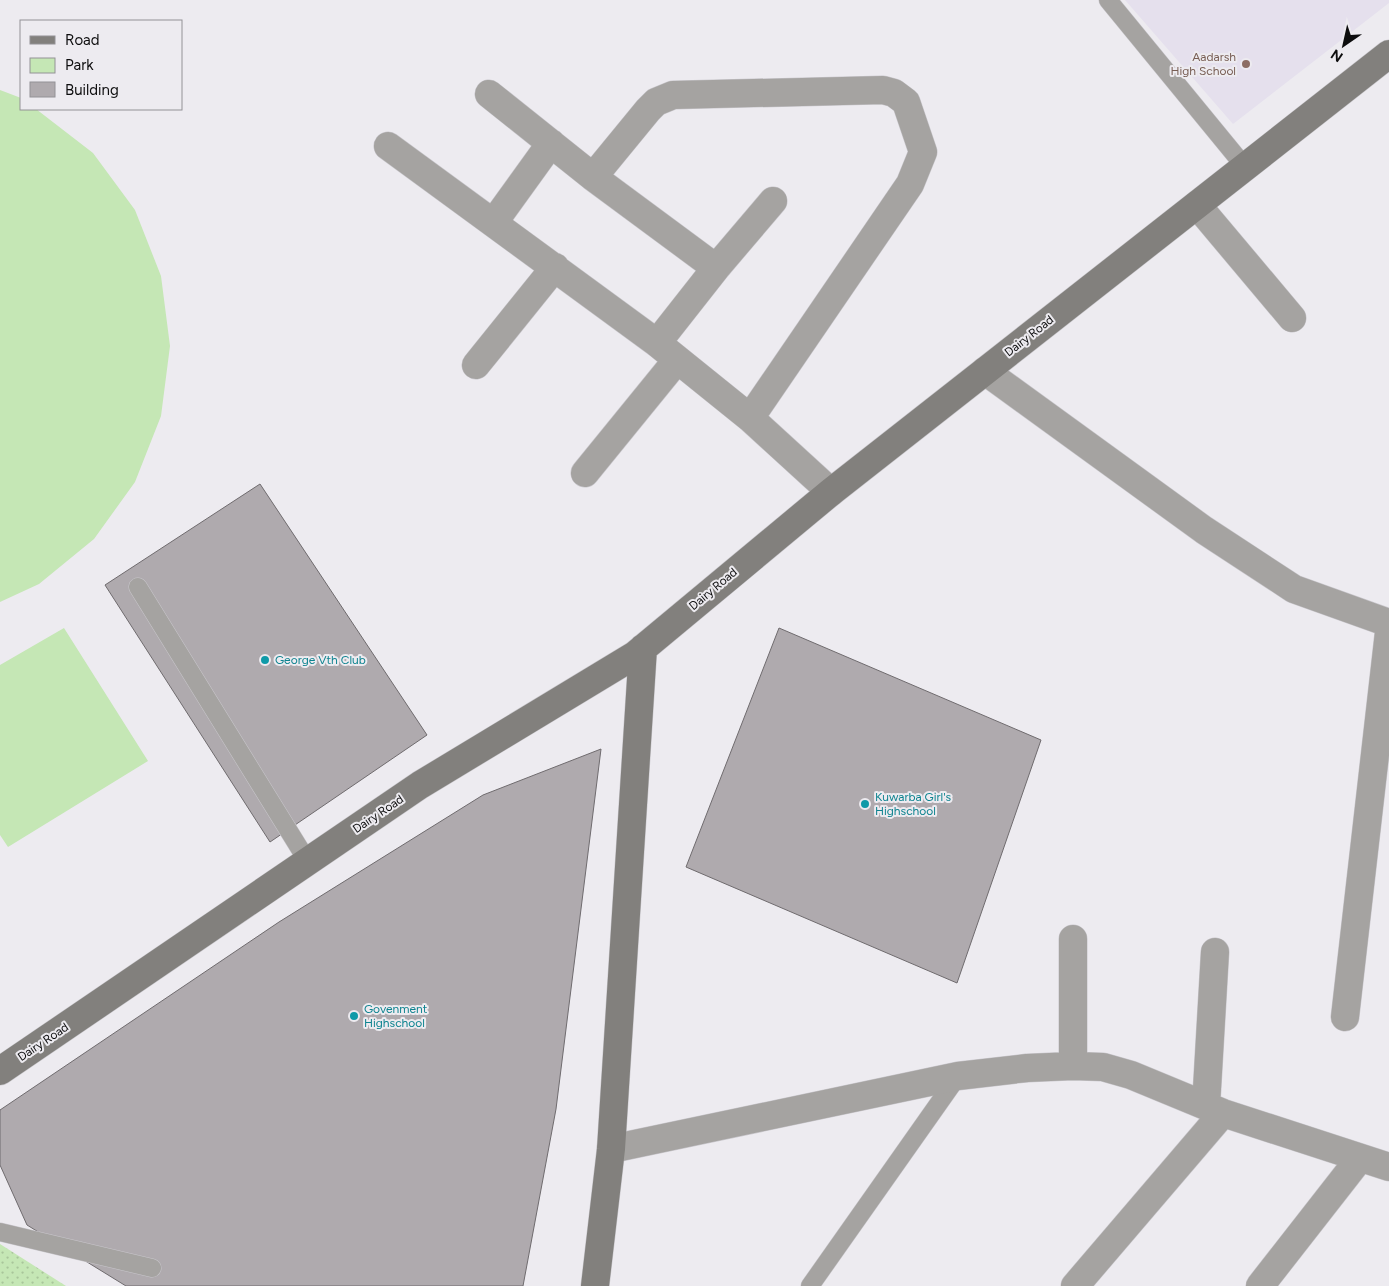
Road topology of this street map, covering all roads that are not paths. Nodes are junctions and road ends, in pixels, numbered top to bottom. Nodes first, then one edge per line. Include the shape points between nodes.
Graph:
1 (1108, 0) edge
2 (1389, 54) edge
3 (489, 94) dead end
4 (551, 143) junction
5 (388, 146) dead end
6 (1245, 167) junction
7 (593, 177) junction
8 (773, 201) dead end
9 (1196, 205) junction
10 (494, 222) junction
11 (555, 267) junction
12 (716, 268) junction
13 (1292, 318) dead end
14 (667, 352) junction
15 (476, 365) dead end
16 (984, 371) junction
17 (750, 418) junction
18 (585, 473) dead end
19 (830, 492) junction
20 (138, 587) dead end
21 (1389, 623) edge
22 (1389, 632) edge
23 (643, 648) junction
24 (308, 862) junction
25 (1073, 939) dead end
26 (1215, 952) dead end
27 (1345, 1018) dead end
28 (1073, 1066) junction
29 (0, 1072) edge
30 (958, 1076) junction
31 (1214, 1109) junction
32 (612, 1149) junction
33 (1360, 1158) junction
34 (1389, 1167) edge
35 (0, 1232) edge
36 (152, 1268) dead end
37 (595, 1286) edge
38 (810, 1286) edge
39 (1075, 1286) edge
40 (1260, 1286) edge

1 - 6 lane
2 - 6 street, Dairy Road
3 - 4 street
4 - 7 street
4 - 10 street
5 - 10 street
6 - 9 street, Dairy Road
7 - 12 street
7 - 17 street via 652,106 673,96 883,90 906,102 923,152 910,184
8 - 12 street
9 - 13 street
9 - 16 street, Dairy Road
10 - 11 street
11 - 14 street
11 - 15 street
12 - 14 street
14 - 17 street
14 - 18 street
16 - 19 street, Dairy Road
16 - 21 street via 1204,530 1294,589
17 - 19 street
19 - 23 street, Dairy Road
20 - 24 lane
22 - 27 street
23 - 24 street, Dairy Road via 420,785
23 - 32 street
24 - 29 street, Dairy Road
25 - 28 street
26 - 31 street
28 - 30 street
28 - 31 street via 1103,1068 1131,1075
30 - 32 street
30 - 38 lane
31 - 33 street
31 - 39 street
32 - 37 street
33 - 34 street
33 - 40 street
35 - 36 lane

